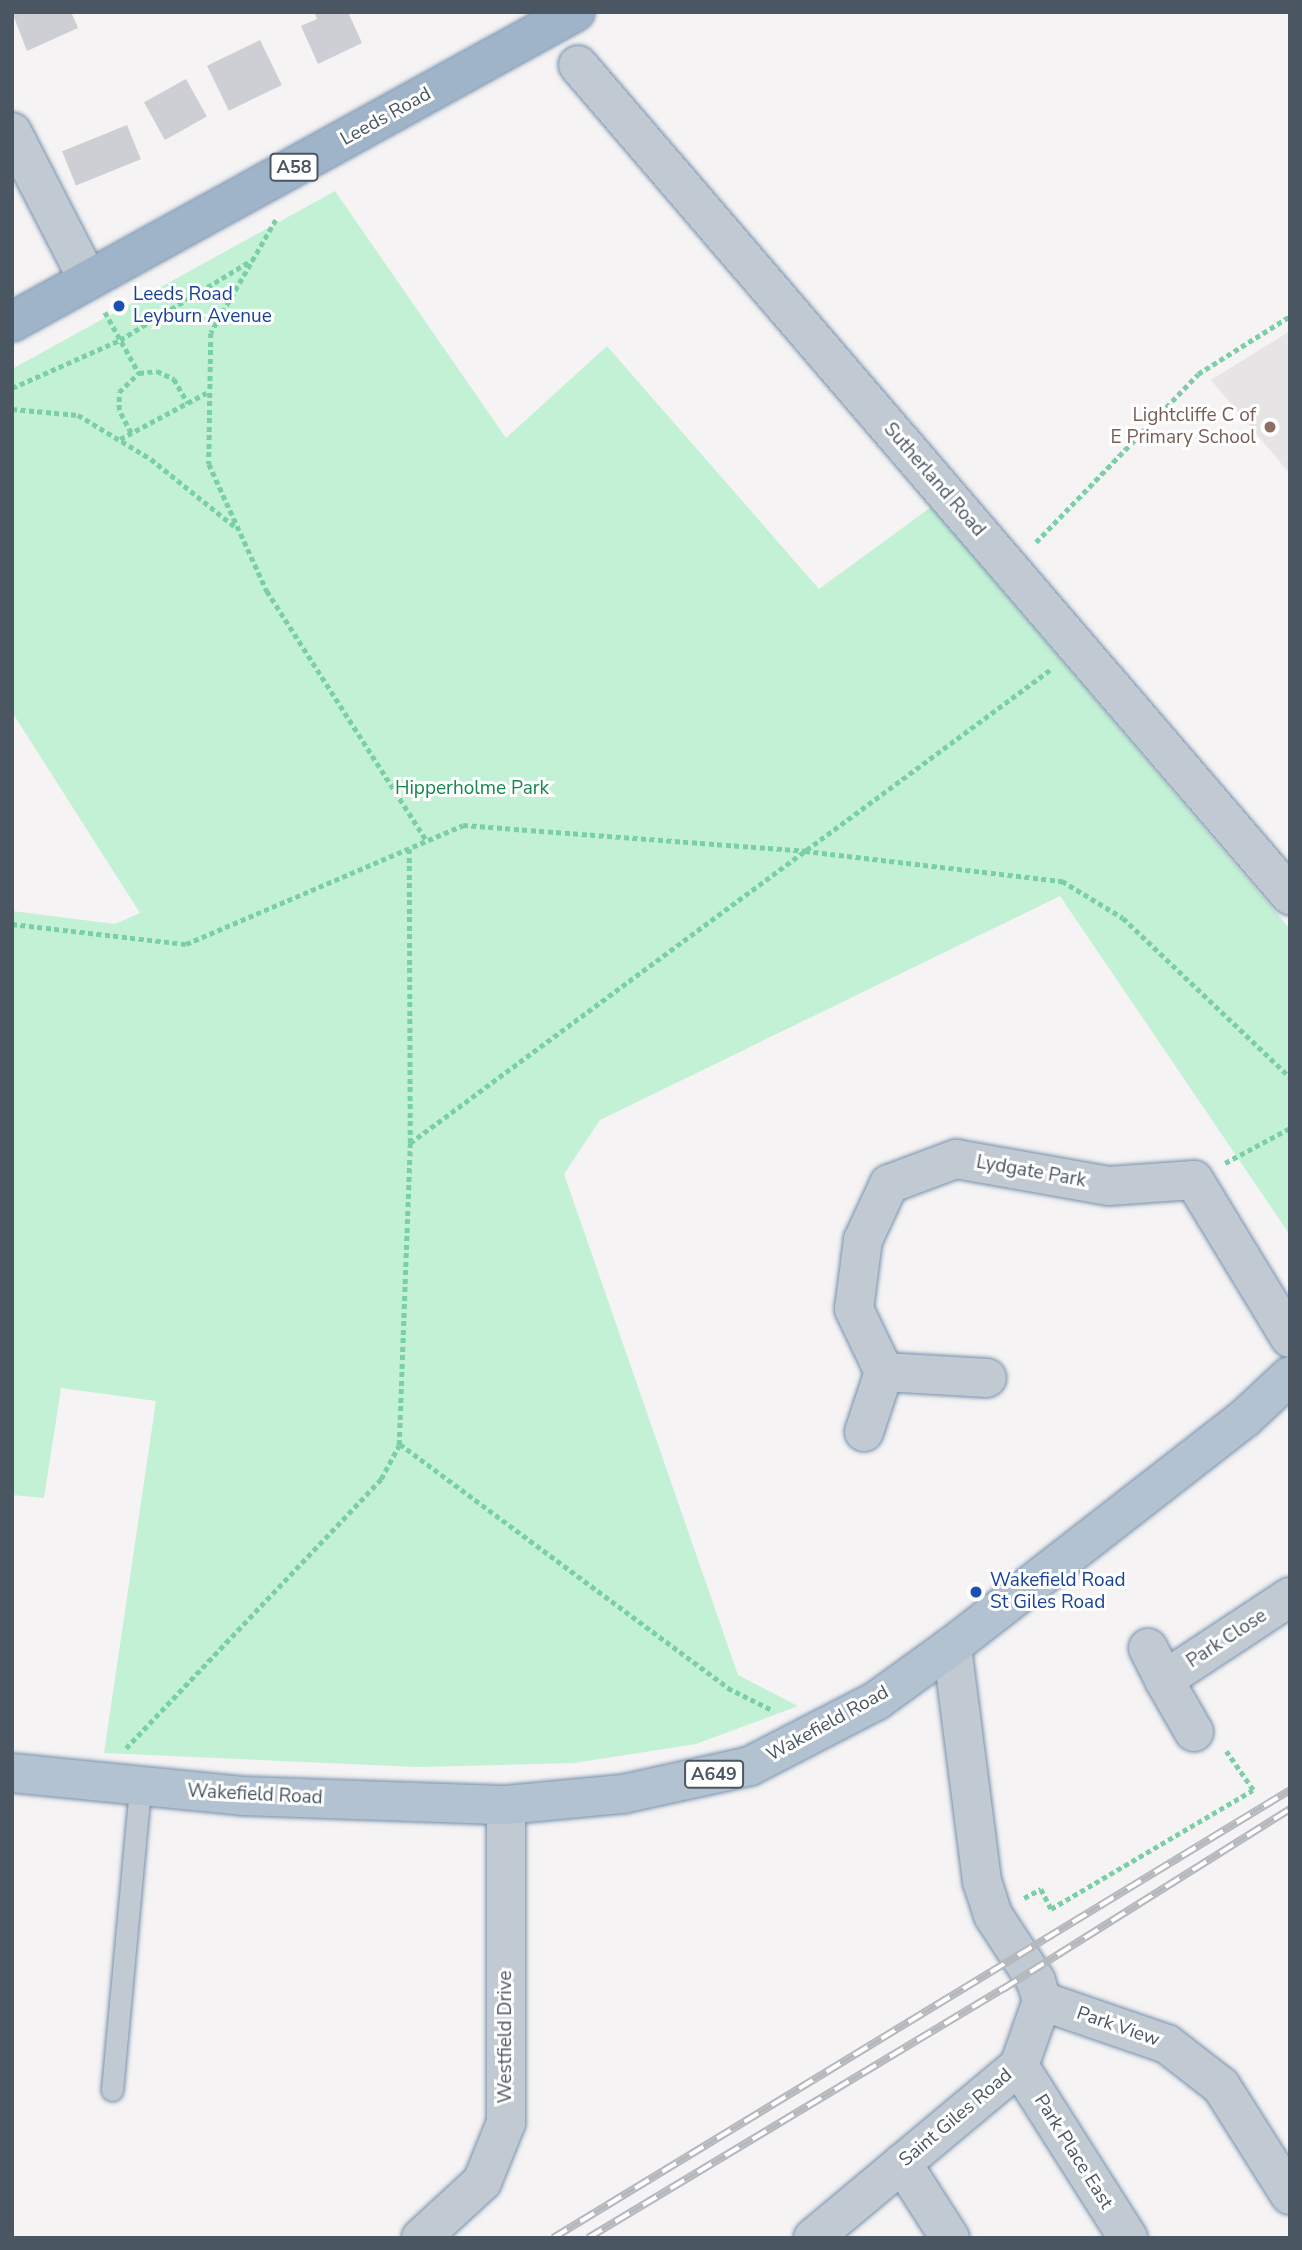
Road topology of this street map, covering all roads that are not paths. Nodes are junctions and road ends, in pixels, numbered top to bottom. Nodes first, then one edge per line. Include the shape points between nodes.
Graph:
1 (555, 17) edge
2 (578, 65) dead end
3 (12, 132) edge
4 (88, 280) junction
5 (12, 322) edge
6 (1290, 895) edge
7 (1290, 1338) edge
8 (884, 1372) junction
9 (1290, 1376) edge
10 (987, 1378) dead end
11 (864, 1432) dead end
12 (1290, 1597) edge
13 (953, 1646) junction
14 (1194, 1732) road end
15 (12, 1773) edge
16 (140, 1788) junction
17 (506, 1805) junction
18 (1042, 2001) junction
19 (1018, 2066) junction
20 (112, 2090) dead end
21 (902, 2163) junction
22 (1290, 2195) edge
23 (421, 2238) edge
24 (813, 2238) edge
25 (950, 2238) edge
26 (1128, 2238) edge

1 - 4 highway, Leeds Road / A58
2 - 6 street, Sutherland Road
3 - 4 street
4 - 5 highway, Leeds Road / A58
7 - 8 street, Lydgate Park via 1194,1180 1110,1186 956,1159 889,1184 863,1240 854,1308
8 - 10 street
8 - 11 street
9 - 13 main road, Wakefield Road / A649 via 1244,1419
12 - 14 street, Park Close via 1156,1664
13 - 17 main road, Wakefield Road / A649 via 817,1734 750,1766 623,1794
13 - 18 street via 982,1881 993,1915 1036,1981
15 - 16 main road, Wakefield Road / A649
16 - 17 main road, Wakefield Road / A649
16 - 20 lane
17 - 23 street, Westfield Drive via 506,2123 482,2182
18 - 19 street, Saint Giles Road
18 - 22 street, Park View via 1167,2044 1221,2086
19 - 21 street, Saint Giles Road
19 - 26 street, Park Place East
21 - 24 street, Saint Giles Road
21 - 25 street

